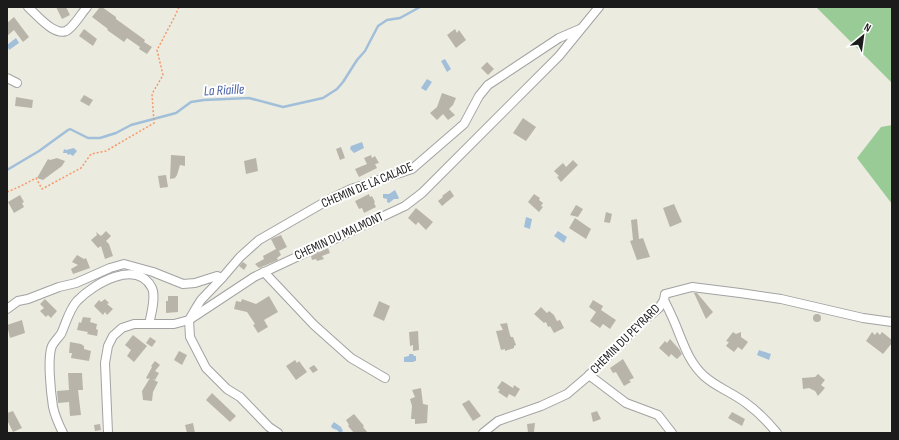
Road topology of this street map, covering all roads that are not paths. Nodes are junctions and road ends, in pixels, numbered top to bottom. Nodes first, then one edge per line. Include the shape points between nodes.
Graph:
1 (28, 7) edge
2 (87, 7) edge
3 (599, 7) edge
4 (581, 29) junction
5 (7, 78) edge
6 (17, 83) dead end
7 (264, 272) junction
8 (222, 278) junction
9 (664, 300) junction
10 (7, 309) edge
11 (189, 320) junction
12 (892, 322) edge
13 (149, 324) junction
14 (589, 375) junction
15 (385, 378) dead end
16 (62, 433) edge
17 (108, 433) edge
18 (278, 433) edge
19 (483, 433) edge
20 (672, 433) edge
21 (777, 433) edge

1 - 2 street via 55,31 62,32 68,30
3 - 4 street, CHEMIN DU MALMONT
4 - 7 street, CHEMIN DU MALMONT via 559,56 422,193 405,206
4 - 8 street, CHEMIN DE LA CALADE via 559,38 488,85 464,124 412,169 351,189 323,203 259,240
5 - 6 street
7 - 11 street, CHEMIN DU MALMONT
7 - 15 street via 314,325 351,358
8 - 10 street via 217,276 183,284 124,264 76,283 18,301
8 - 11 street, CHEMIN DE LA CALADE via 201,300
9 - 12 street, CHEMIN DU PEYRARD via 665,294 692,287 781,299
9 - 14 street, CHEMIN DU PEYRARD via 659,308
9 - 21 street via 696,367 704,376 746,403
11 - 13 street, CHEMIN DU MALMONT via 174,324
11 - 18 street via 190,337 206,368
13 - 16 street via 153,302 152,289 143,277 129,273 115,277 92,289 76,302 60,336 52,346 50,360 54,408
13 - 17 street, CHEMIN DU MALMONT via 134,324 122,328 113,336 108,346 105,363
14 - 19 street, CHEMIN DU PEYRARD via 567,394 498,421
14 - 20 street via 626,403 658,416

